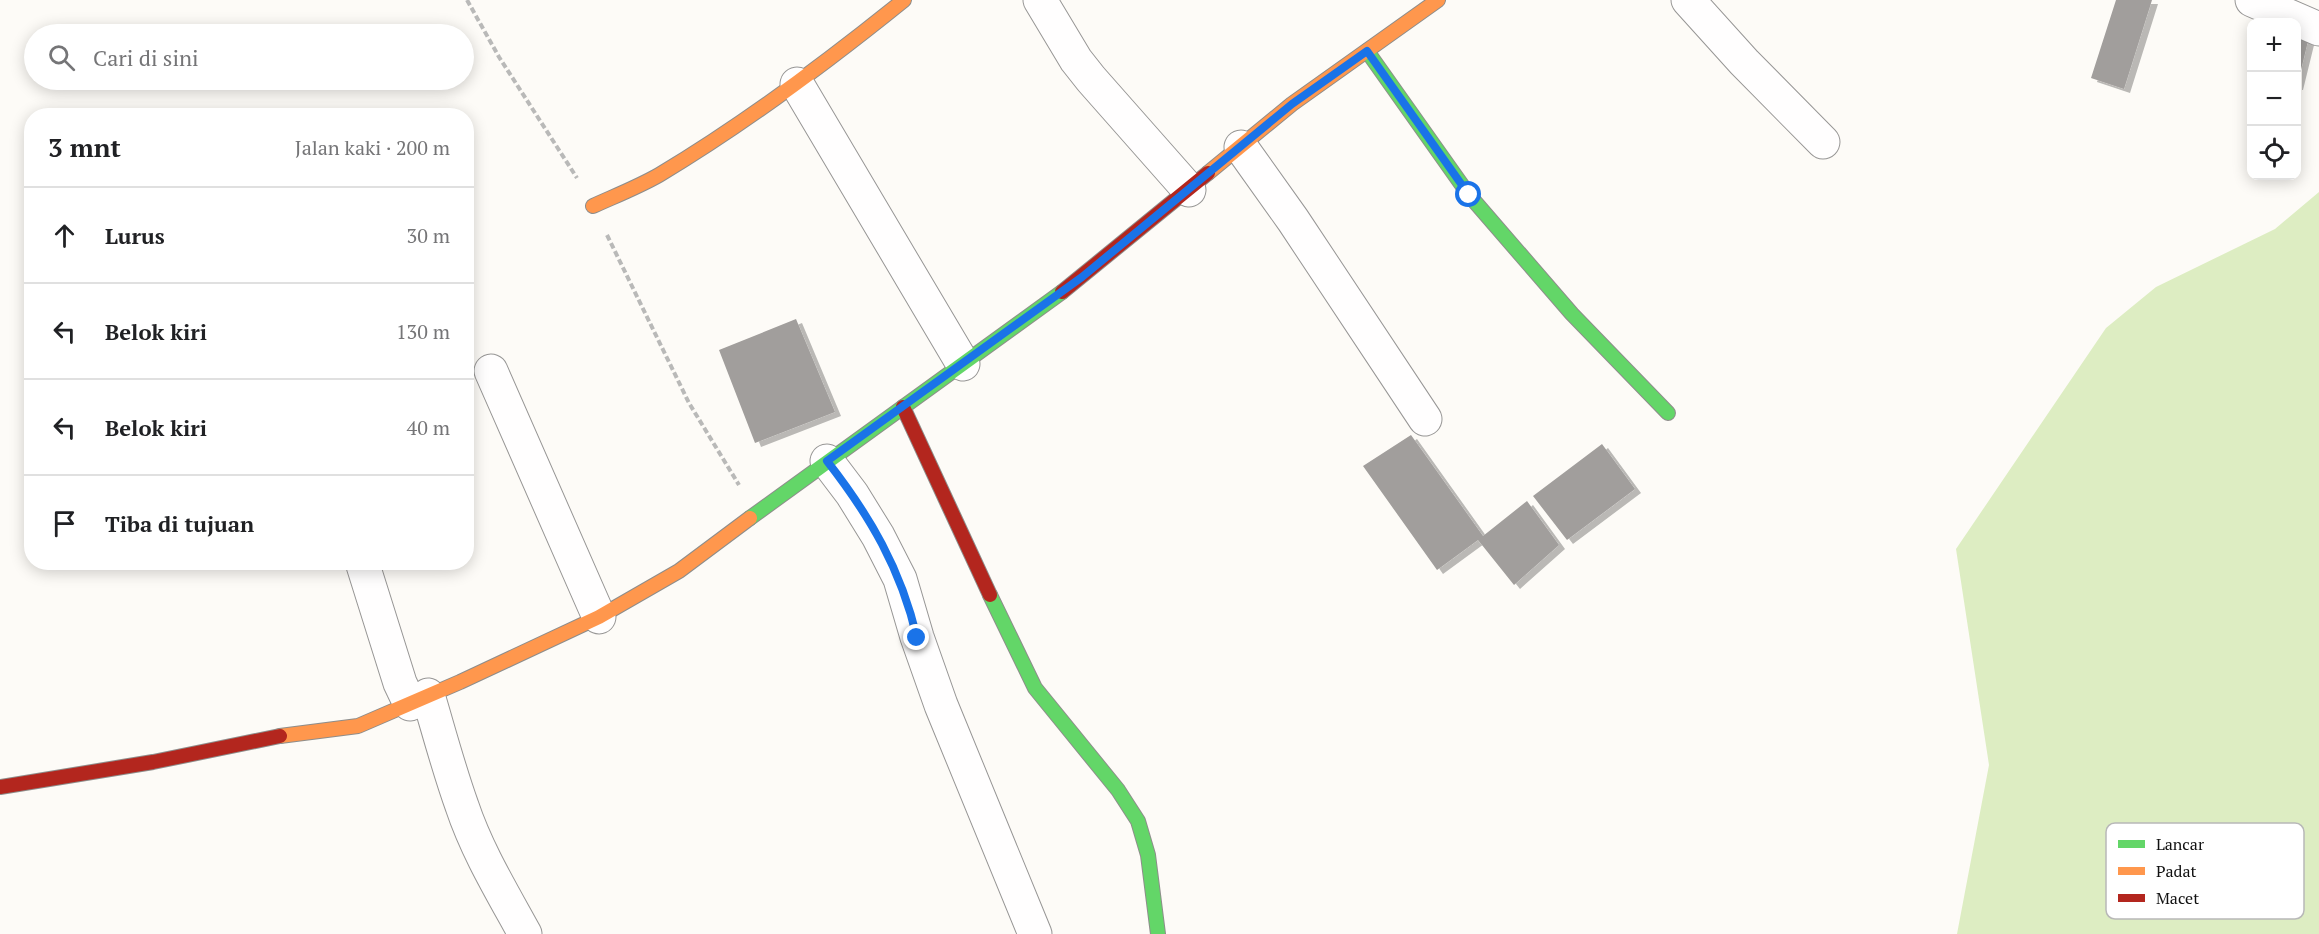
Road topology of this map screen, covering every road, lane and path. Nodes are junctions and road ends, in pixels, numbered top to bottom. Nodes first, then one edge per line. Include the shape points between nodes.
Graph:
1 (466, 0) edge
2 (904, 0) edge
3 (1040, 0) edge
4 (1438, 0) edge
5 (1688, 0) edge
6 (2252, 0) edge
7 (2319, 29) edge
8 (1367, 51) junction
9 (797, 84) junction
10 (1823, 142) dead end
11 (1241, 147) junction
12 (1189, 190) junction
13 (593, 206) junction
14 (963, 364) junction
15 (491, 371) dead end
16 (903, 407) junction
17 (1668, 413) dead end
18 (1425, 419) dead end
19 (827, 461) junction
20 (758, 512) junction
21 (364, 570) edge
22 (599, 617) junction
23 (419, 700) junction
24 (0, 787) edge
25 (525, 934) edge
26 (1035, 934) edge
27 (1158, 934) edge

1 - 13 path
2 - 9 street
3 - 12 street via 1076,60
4 - 8 street
5 - 10 street
6 - 7 street
8 - 11 street via 1292,104
8 - 17 street via 1469,195 1572,314
9 - 13 street via 657,176
9 - 14 street
11 - 12 street
11 - 18 street
12 - 14 street via 1082,277
13 - 20 path via 689,403
14 - 16 street
15 - 22 street
16 - 19 street
16 - 27 street via 1027,675 1126,801 1142,830
19 - 20 street
19 - 26 street via 852,494 900,579 941,705
20 - 22 street via 679,571
21 - 23 street via 400,684
22 - 23 street
23 - 24 street via 358,726
23 - 25 street via 488,868

